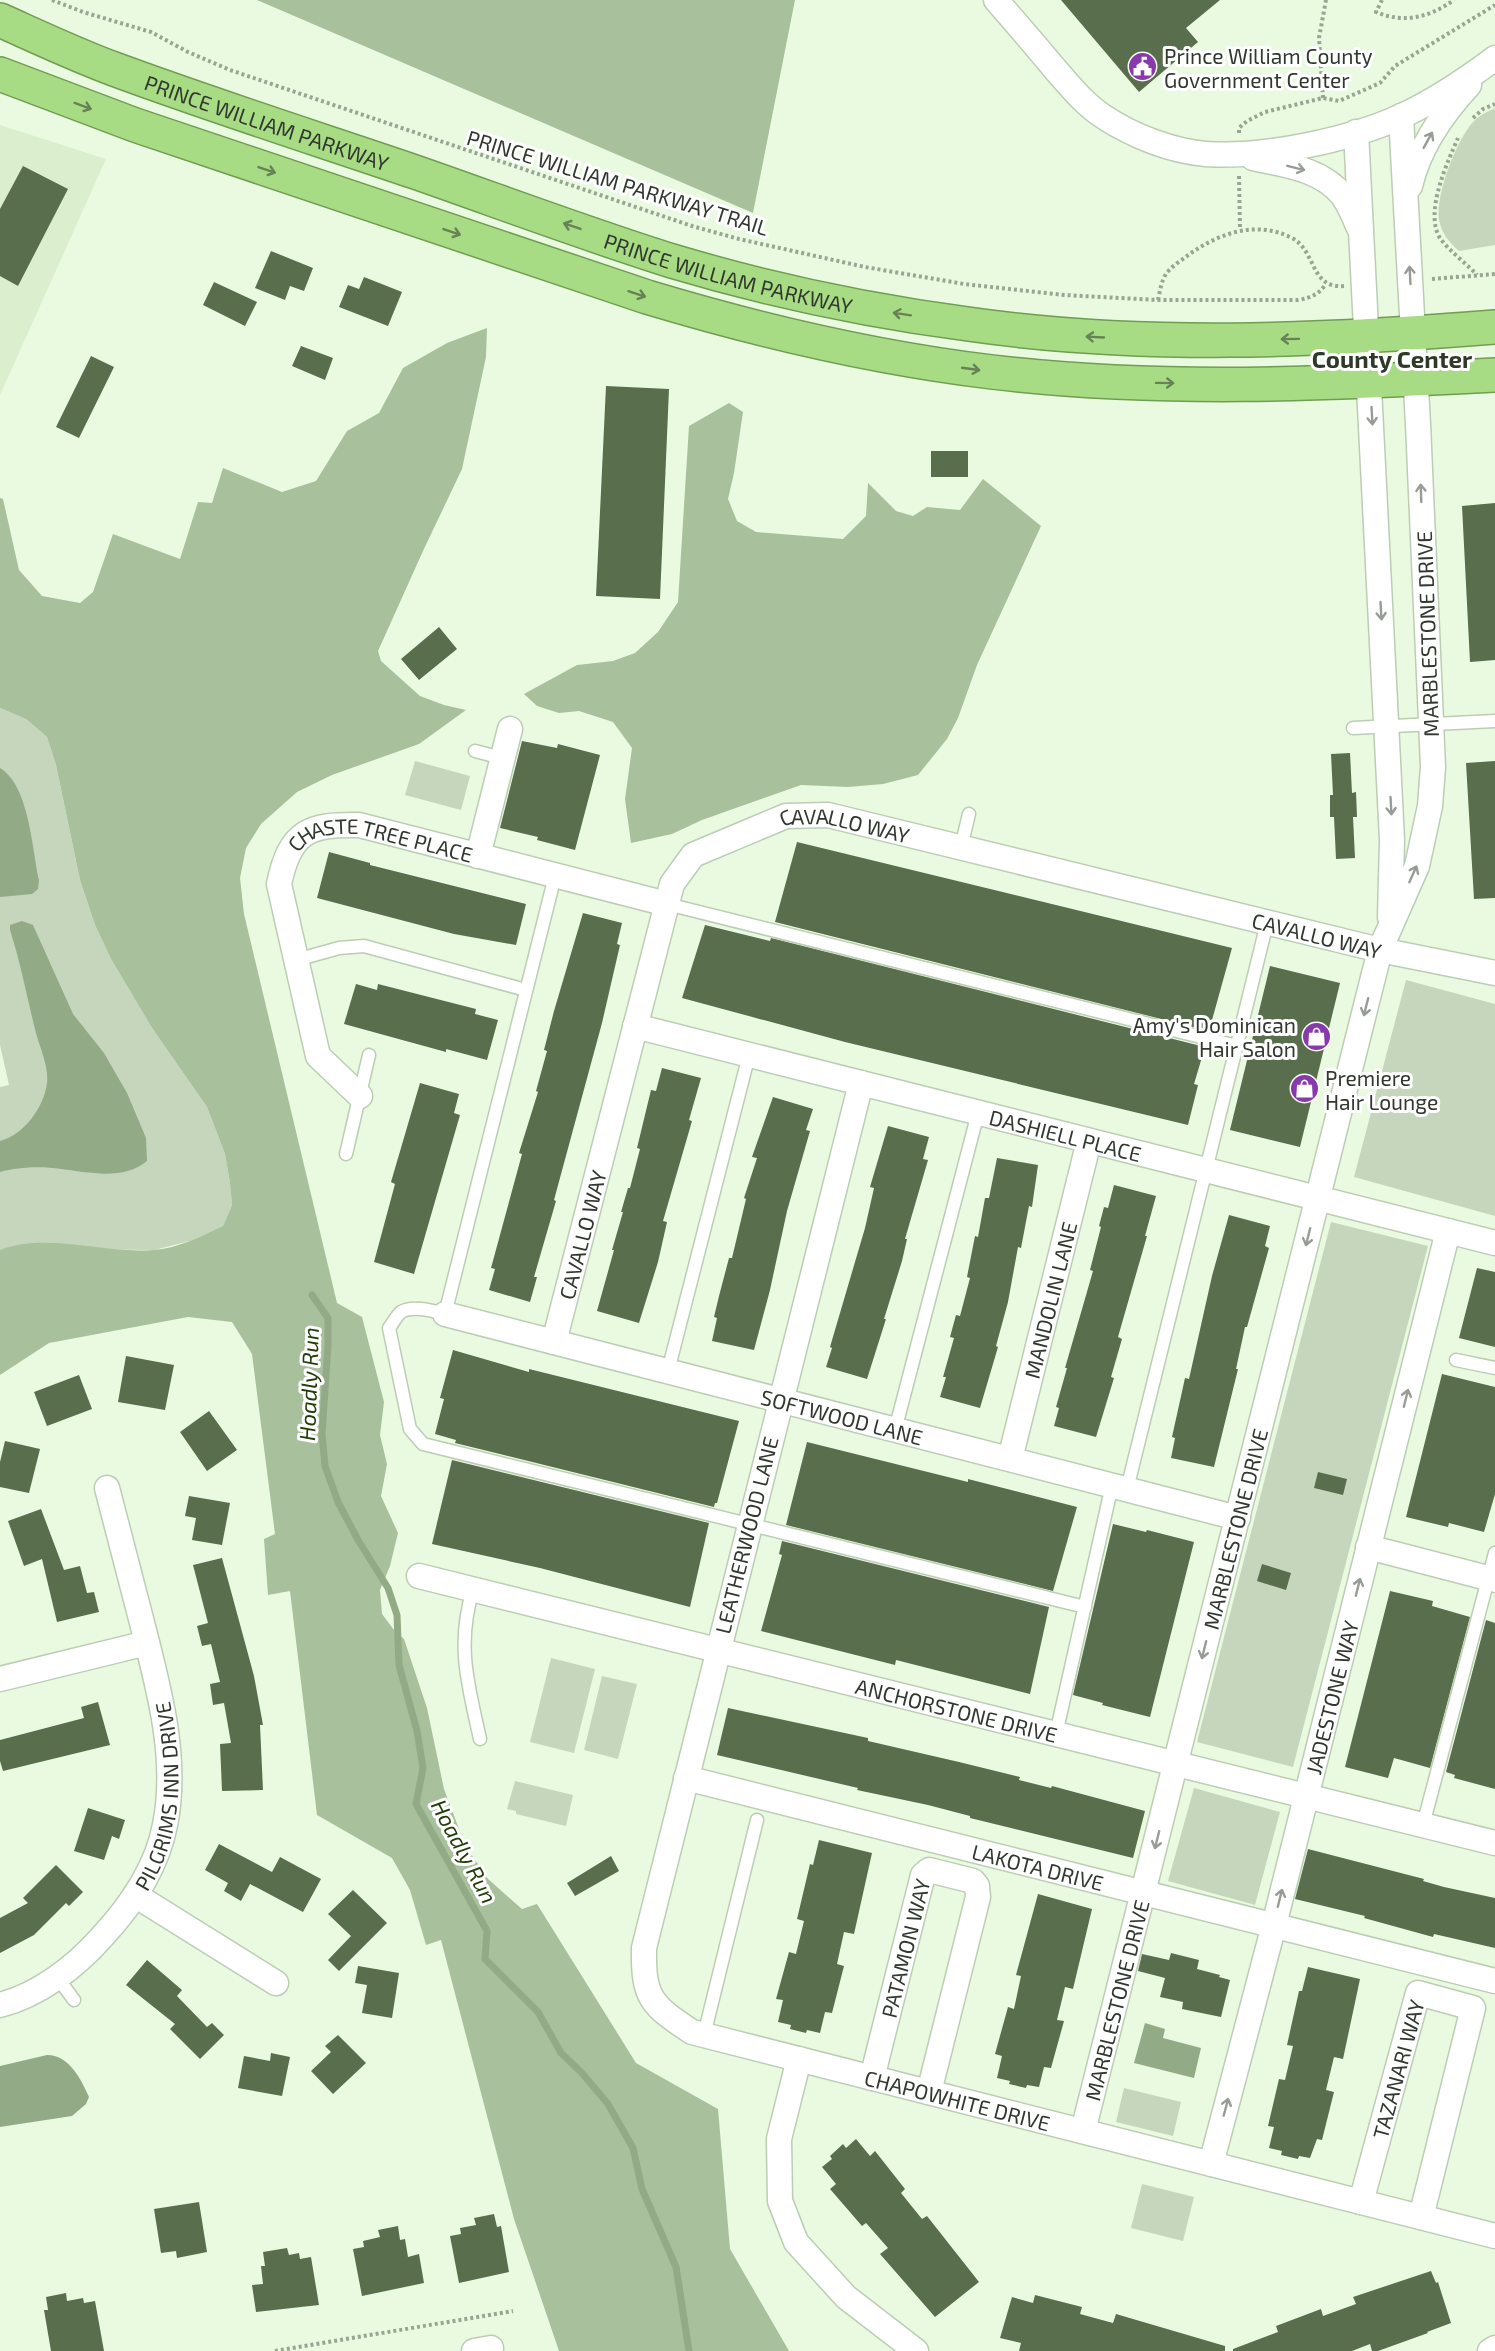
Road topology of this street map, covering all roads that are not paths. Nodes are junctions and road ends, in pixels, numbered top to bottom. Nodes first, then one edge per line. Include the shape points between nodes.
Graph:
1 (996, 0) edge
2 (0, 21) edge
3 (50, 42) junction
4 (1493, 60) edge
5 (14, 80) edge
6 (1401, 116) junction
7 (1356, 132) junction
8 (1239, 154) junction
9 (1407, 215) junction
10 (1362, 232) junction
11 (1495, 327) edge
12 (1414, 334) junction
13 (1368, 337) junction
14 (1495, 375) edge
15 (1416, 379) junction
16 (1370, 381) junction
17 (1495, 721) edge
18 (1431, 724) junction
19 (1387, 727) junction
20 (1353, 728) dead end
21 (510, 729) dead end
22 (475, 751) dead end
23 (502, 758) junction
24 (969, 813) dead end
25 (961, 847) junction
26 (478, 856) junction
27 (555, 876) junction
28 (667, 904) junction
29 (1267, 923) junction
30 (1389, 927) junction
31 (1380, 951) junction
32 (297, 960) junction
33 (1495, 973) edge
34 (526, 990) junction
35 (635, 1026) junction
36 (1237, 1046) junction
37 (369, 1055) dead end
38 (749, 1055) junction
39 (861, 1083) junction
40 (360, 1096) junction
41 (978, 1113) junction
42 (1089, 1141) junction
43 (346, 1154) dead end
44 (1206, 1170) junction
45 (1318, 1198) junction
46 (1448, 1231) junction
47 (1495, 1243) edge
48 (445, 1314) junction
49 (554, 1342) junction
50 (1456, 1360) dead end
51 (1495, 1368) edge
52 (668, 1371) junction
53 (780, 1400) junction
54 (895, 1430) junction
55 (1010, 1459) junction
56 (1119, 1487) junction
57 (107, 1488) dead end
58 (1238, 1518) junction
59 (749, 1525) junction
60 (1368, 1547) junction
61 (1495, 1553) edge
62 (419, 1576) dead end
63 (1492, 1579) edge
64 (472, 1589) junction
65 (1085, 1607) junction
66 (147, 1643) junction
67 (717, 1650) junction
68 (0, 1679) edge
69 (1056, 1734) junction
70 (480, 1740) dead end
71 (1176, 1764) junction
72 (686, 1778) junction
73 (1305, 1796) junction
74 (757, 1820) dead end
75 (1423, 1825) junction
76 (1495, 1843) edge
77 (1143, 1893) junction
78 (135, 1895) junction
79 (1274, 1925) junction
80 (57, 1977) junction
81 (1495, 1981) edge
82 (276, 1983) dead end
83 (74, 2000) dead end
84 (0, 2005) edge
85 (704, 2035) junction
86 (799, 2059) junction
87 (872, 2078) junction
88 (930, 2092) junction
89 (1083, 2131) junction
90 (1211, 2164) junction
91 (1361, 2202) junction
92 (1421, 2217) junction
93 (1495, 2236) edge
94 (1495, 2348) edge
95 (916, 2351) edge
96 (1490, 2351) edge

1 - 8 street via 1084,102 1104,117 1162,144 1204,154
2 - 3 highway, PRINCE WILLIAM PARKWAY
3 - 5 highway
13 -> 3 highway, PRINCE WILLIAM PARKWAY via 1235,341 1067,335 969,325 791,292 673,261 113,69
4 - 6 street
9 -> 4 street via 1413,171 1432,133 1458,97
5 -> 16 highway, PRINCE WILLIAM PARKWAY via 146,129 647,297 838,347 934,364 1055,378 1239,384
6 - 7 street
6 - 9 street
7 - 8 street via 1290,148
7 - 10 street, MARBLESTONE DRIVE
8 -> 10 street via 1306,171 1325,180 1343,197
12 -> 9 street, MARBLESTONE DRIVE
10 - 13 street, MARBLESTONE DRIVE
11 - 12 highway, PRINCE WILLIAM PARKWAY
12 - 13 highway, PRINCE WILLIAM PARKWAY
12 - 15 street, MARBLESTONE DRIVE
13 - 16 street, MARBLESTONE DRIVE
14 - 15 highway, PRINCE WILLIAM PARKWAY
15 - 16 highway, PRINCE WILLIAM PARKWAY
18 -> 15 street, MARBLESTONE DRIVE
16 -> 19 street, MARBLESTONE DRIVE
17 - 18 lane
18 - 19 lane
30 -> 18 street, MARBLESTONE DRIVE via 1417,866 1430,806
19 - 20 lane
19 -> 30 street, MARBLESTONE DRIVE via 1392,840
21 - 23 street
22 - 23 lane
23 - 26 street
24 - 25 lane
25 - 28 street, CAVALLO WAY via 828,814 786,816 693,855 672,884
25 - 29 street, CAVALLO WAY
26 - 27 street, CHASTE TREE PLACE
26 - 32 street, CHASTE TREE PLACE via 359,825 328,825 308,830 284,862 279,884
27 - 28 street, CHASTE TREE PLACE
27 - 34 lane
28 - 35 street, CAVALLO WAY
28 - 36 lane
29 - 31 street, CAVALLO WAY
29 - 36 lane
30 - 31 street, MARBLESTONE DRIVE
31 - 33 street, CAVALLO WAY
31 -> 45 street, MARBLESTONE DRIVE
32 - 34 lane via 339,948 364,946
32 - 40 street, CHASTE TREE PLACE via 318,1056
34 - 48 lane
35 - 38 street, DASHIELL PLACE
35 - 49 street, CAVALLO WAY
36 - 44 lane
37 - 40 lane
38 - 39 street, DASHIELL PLACE
38 - 52 lane
39 - 41 street, DASHIELL PLACE
39 - 53 street, LEATHERWOOD LANE
40 - 43 lane
41 - 42 street, DASHIELL PLACE
41 - 54 lane
42 - 44 street, DASHIELL PLACE
42 - 55 street, MANDOLIN LANE
44 - 45 street, DASHIELL PLACE
44 - 56 lane
45 - 46 street, DASHIELL PLACE
45 -> 58 street, MARBLESTONE DRIVE
46 - 47 street, DASHIELL PLACE
60 -> 46 street, JADESTONE WAY
48 - 49 street, SOFTWOOD LANE
48 - 59 lane via 409,1310 400,1313 389,1328 410,1429 423,1444
49 - 52 street, SOFTWOOD LANE
50 - 51 lane
52 - 53 street, SOFTWOOD LANE
53 - 54 street, SOFTWOOD LANE
53 - 59 street, LEATHERWOOD LANE
54 - 55 street, SOFTWOOD LANE
55 - 56 street, SOFTWOOD LANE
56 - 58 street, SOFTWOOD LANE
56 - 65 lane
57 - 66 street, PILGRIMS INN DRIVE
58 -> 71 street, MARBLESTONE DRIVE
59 - 65 lane
59 - 67 street, LEATHERWOOD LANE
60 - 63 street
73 -> 60 street, JADESTONE WAY
61 - 63 lane
62 - 64 street, ANCHORSTONE DRIVE
63 - 75 lane
64 - 67 street, ANCHORSTONE DRIVE
64 - 70 lane via 465,1622 464,1659
65 - 69 lane
66 - 68 street
66 - 78 street, PILGRIMS INN DRIVE via 168,1747 169,1794 165,1827
67 - 69 street, ANCHORSTONE DRIVE
67 - 72 street, LEATHERWOOD LANE
69 - 71 street, ANCHORSTONE DRIVE
71 - 73 street, ANCHORSTONE DRIVE
71 -> 77 street, MARBLESTONE DRIVE
72 - 77 street, LAKOTA DRIVE
72 - 85 street, CHAPOWHITE DRIVE via 644,1948 643,1970 647,1994 664,2014
73 - 75 street, ANCHORSTONE DRIVE
79 -> 73 street, JADESTONE WAY
74 - 85 lane
75 - 76 street, ANCHORSTONE DRIVE
77 - 79 street, LAKOTA DRIVE
77 - 89 street, MARBLESTONE DRIVE
78 - 80 street, PILGRIMS INN DRIVE via 97,1943
78 - 82 street
79 - 81 street, LAKOTA DRIVE
90 -> 79 street, JADESTONE WAY
80 - 83 lane
80 - 84 street, PILGRIMS INN DRIVE
85 - 86 street, CHAPOWHITE DRIVE
86 - 87 street, CHAPOWHITE DRIVE
86 - 95 street via 779,2139 780,2201 796,2242 846,2297
87 - 88 street, CHAPOWHITE DRIVE
87 - 88 street, PATAMON WAY via 923,1875 929,1870 973,1881 978,1897
88 - 89 street, CHAPOWHITE DRIVE
89 - 90 street, CHAPOWHITE DRIVE
90 - 91 street, CHAPOWHITE DRIVE
91 - 92 street, CHAPOWHITE DRIVE
91 - 92 street, TAZANARI WAY via 1418,1993 1473,2008
92 - 93 street, CHAPOWHITE DRIVE
94 - 96 street

